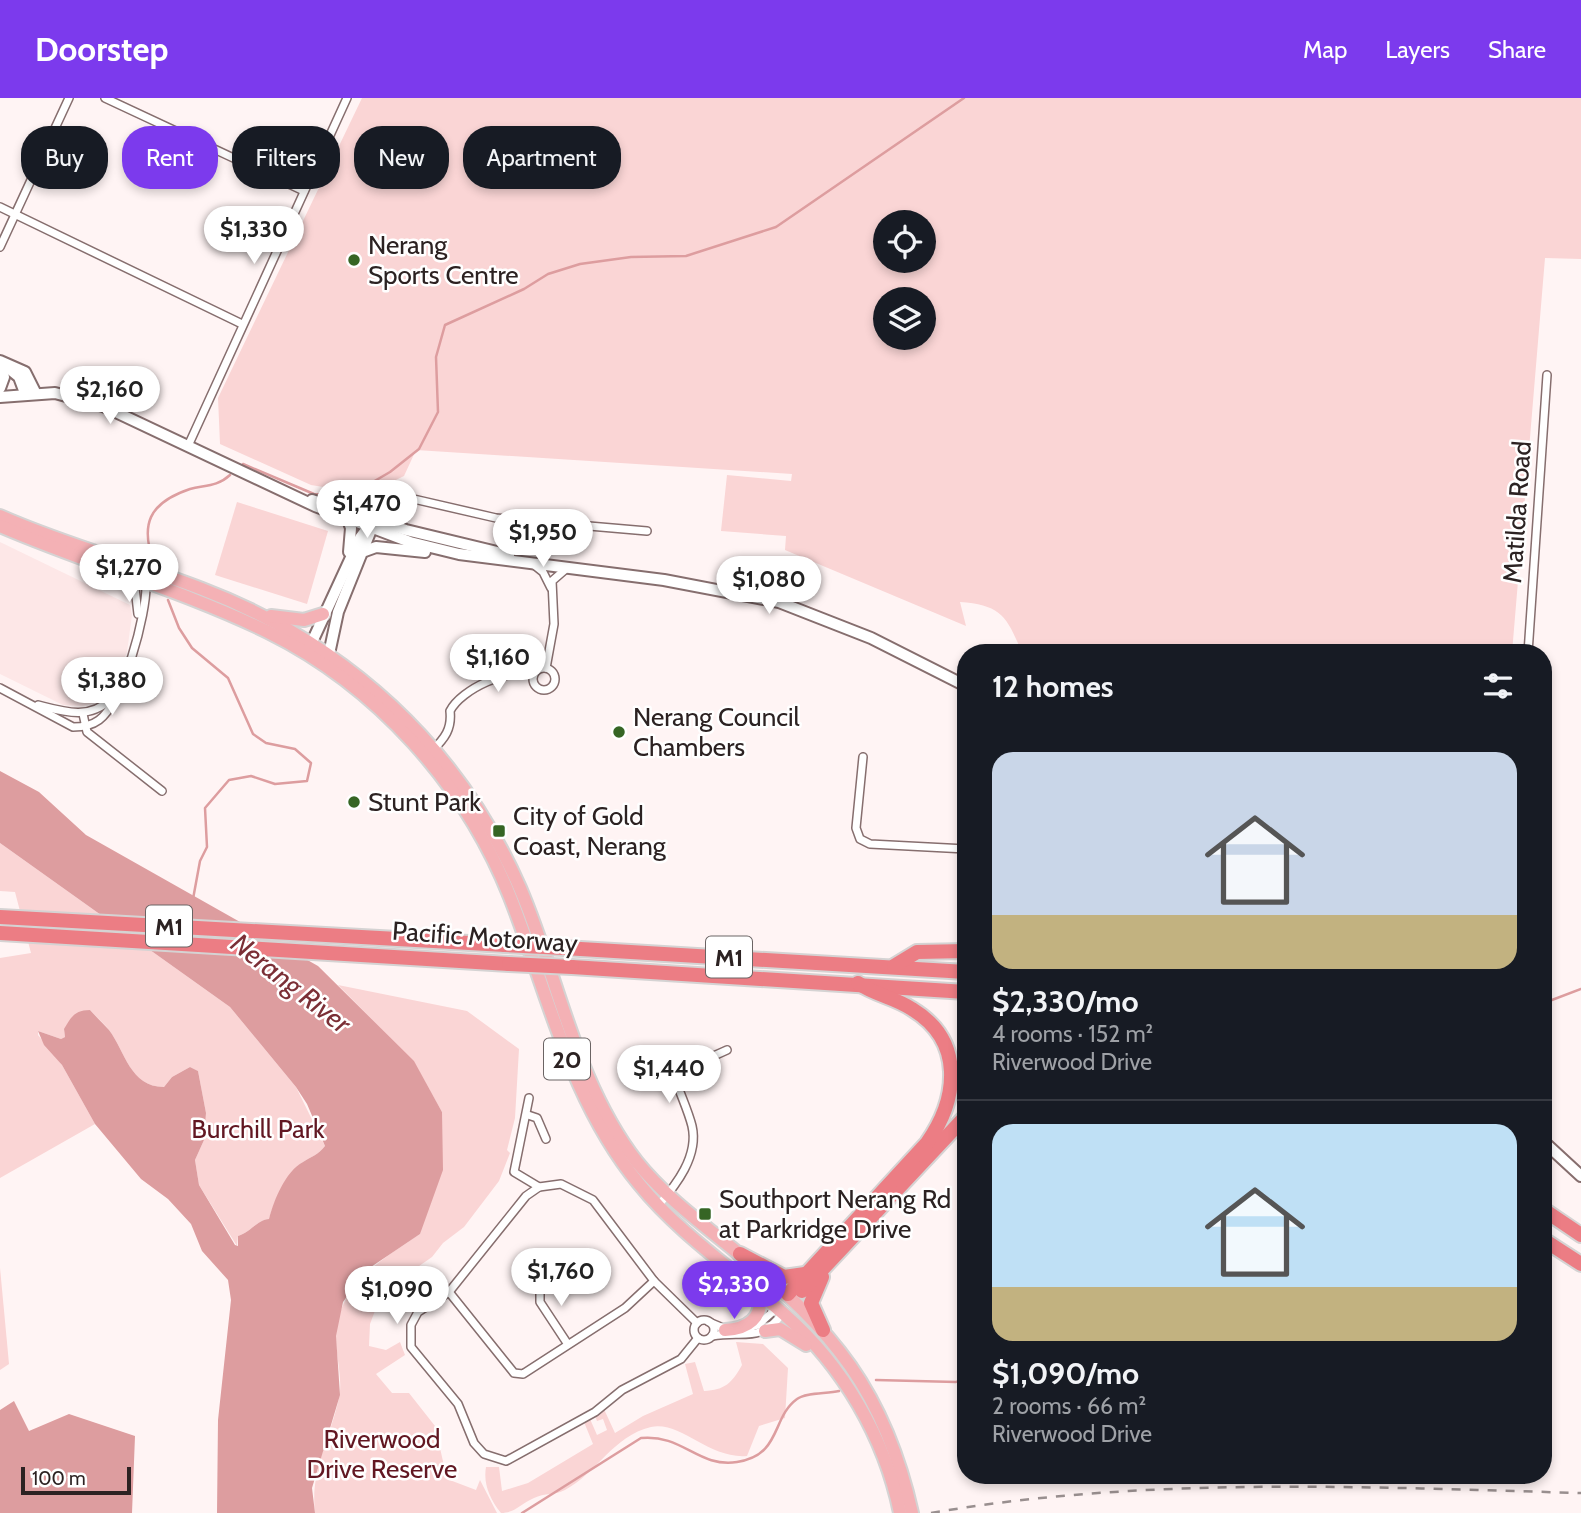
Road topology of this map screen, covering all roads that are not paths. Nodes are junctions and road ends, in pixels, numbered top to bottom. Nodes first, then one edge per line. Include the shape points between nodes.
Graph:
1 (69, 98) edge
2 (105, 98) edge
3 (347, 98) edge
4 (304, 191) junction
5 (0, 207) edge
6 (15, 215) junction
7 (0, 247) edge
8 (242, 324) junction
9 (0, 364) edge
10 (1547, 375) dead end
11 (0, 388) edge
12 (30, 393) junction
13 (0, 397) edge
14 (188, 446) junction
15 (302, 498) junction
16 (0, 516) edge
17 (348, 520) junction
18 (372, 525) junction
19 (0, 526) edge
20 (647, 531) dead end
21 (365, 551) junction
22 (459, 554) junction
23 (111, 557) junction
24 (529, 562) junction
25 (347, 565) junction
26 (567, 568) junction
27 (126, 576) junction
28 (146, 584) junction
29 (551, 588) junction
30 (260, 614) junction
31 (323, 614) junction
32 (138, 626) junction
33 (312, 642) junction
34 (1529, 644) edge
35 (326, 659) junction
36 (546, 668) junction
37 (533, 675) junction
38 (957, 681) edge
39 (120, 687) junction
40 (0, 688) edge
41 (34, 704) junction
42 (83, 713) junction
43 (85, 727) junction
44 (435, 748) junction
45 (863, 757) dead end
46 (425, 758) junction
47 (162, 791) dead end
48 (957, 849) edge
49 (6, 918) edge
50 (0, 933) edge
51 (957, 951) edge
52 (894, 966) junction
53 (957, 971) edge
54 (858, 983) junction
55 (957, 991) edge
56 (727, 1050) dead end
57 (659, 1074) dead end
58 (675, 1078) junction
59 (529, 1098) dead end
60 (528, 1115) junction
61 (957, 1126) edge
62 (546, 1139) dead end
63 (1552, 1149) edge
64 (1581, 1176) edge
65 (539, 1187) junction
66 (668, 1194) junction
67 (658, 1206) junction
68 (1552, 1215) edge
69 (1581, 1235) edge
70 (1552, 1246) edge
71 (740, 1254) junction
72 (831, 1261) junction
73 (1581, 1264) edge
74 (557, 1272) dead end
75 (805, 1274) junction
76 (654, 1282) junction
77 (449, 1292) junction
78 (760, 1294) junction
79 (791, 1297) junction
80 (780, 1310) junction
81 (709, 1322) junction
82 (697, 1323) junction
83 (725, 1330) junction
84 (823, 1330) junction
85 (765, 1331) junction
86 (712, 1336) junction
87 (698, 1338) junction
88 (567, 1343) junction
89 (833, 1368) junction
90 (900, 1513) edge
91 (912, 1513) edge

1 - 6 street
2 - 4 street
3 - 4 street
4 - 8 street
5 - 6 street
6 - 7 street
6 - 8 street
8 - 14 street
9 - 11 main road via 5,377
9 - 12 main road via 25,372
10 - 34 street, Matilda Road
12 - 13 main road
12 - 14 main road via 66,395 103,406
14 - 15 main road
15 - 17 main road
15 - 18 main road via 317,500
16 - 23 main road
17 - 18 main road
17 - 25 main road
18 - 20 street via 391,500 405,497 496,518
18 - 21 main road
18 - 22 main road
18 - 24 main road
18 - 25 main road
19 - 27 main road, 20
21 - 22 main road via 376,547
21 - 35 main road via 341,604
22 - 24 main road
23 - 28 main road via 141,574
23 - 30 main road
24 - 26 main road
24 - 29 street via 543,572
25 - 31 main road
26 - 29 street via 553,578
26 - 38 main road via 664,580 779,602 872,638
27 - 28 main road, 20
27 - 32 street via 135,588
28 - 32 street
28 - 35 main road, 20
29 - 36 street via 554,624
30 - 31 main road via 304,620
30 - 33 main road
31 - 33 main road
32 - 39 street
33 - 35 main road
35 - 44 main road, 20 via 388,700
35 - 46 main road, 20 via 387,715
36 - 37 street
36 - 37 street via 555,681 547,690 536,687
37 - 44 street via 515,674 461,697 450,710 447,735
39 - 42 street via 104,706
39 - 43 street via 105,714
40 - 41 street
41 - 42 street
41 - 43 street via 73,727
42 - 43 street
43 - 47 street
44 - 46 street
44 - 66 main road, 20 via 474,802 508,862 603,1111 640,1165
45 - 48 street via 856,828 860,839 870,844
46 - 67 main road, 20 via 471,820 509,895 581,1093 615,1153
49 - 52 highway, Pacific Motorway / M1, bridge
50 - 54 highway, Pacific Motorway / M1, bridge
51 - 52 highway via 917,952
52 - 53 highway, Pacific Motorway / M1
54 - 55 highway, Pacific Motorway / M1
54 - 75 highway via 875,995 907,1005 932,1026 950,1064 950,1098 927,1143
56 - 58 street
57 - 58 street
58 - 66 street via 692,1124 693,1140 683,1175
59 - 60 street
60 - 62 street via 537,1118
60 - 65 street via 514,1172
61 - 72 highway
63 - 64 main road
65 - 76 street via 561,1184 593,1200
65 - 77 street via 526,1196
66 - 67 street
66 - 71 main road, 20
67 - 78 main road, 20
68 - 69 highway
70 - 73 highway
71 - 75 highway via 784,1277
71 - 79 main road, 20
72 - 79 highway
72 - 84 highway via 812,1300
74 - 88 street via 540,1289 540,1302
75 - 79 highway
76 - 82 street
76 - 88 street via 625,1308
77 - 87 street via 418,1312 411,1325 411,1347 458,1404 474,1443 496,1460 517,1457 596,1412 622,1390 684,1357
77 - 88 street via 514,1373 523,1374 562,1352
78 - 80 main road, 20
78 - 83 main road via 755,1320
79 - 80 main road
79 - 84 main road, 20
80 - 83 street via 756,1327
80 - 85 street
80 - 89 main road, 20
81 - 82 street
81 - 83 street
81 - 86 street
82 - 87 street via 694,1332
84 - 91 main road, 20 via 872,1397 899,1461
85 - 86 street
85 - 89 main road via 775,1328 792,1334
86 - 87 street
89 - 90 main road, 20 via 885,1459

